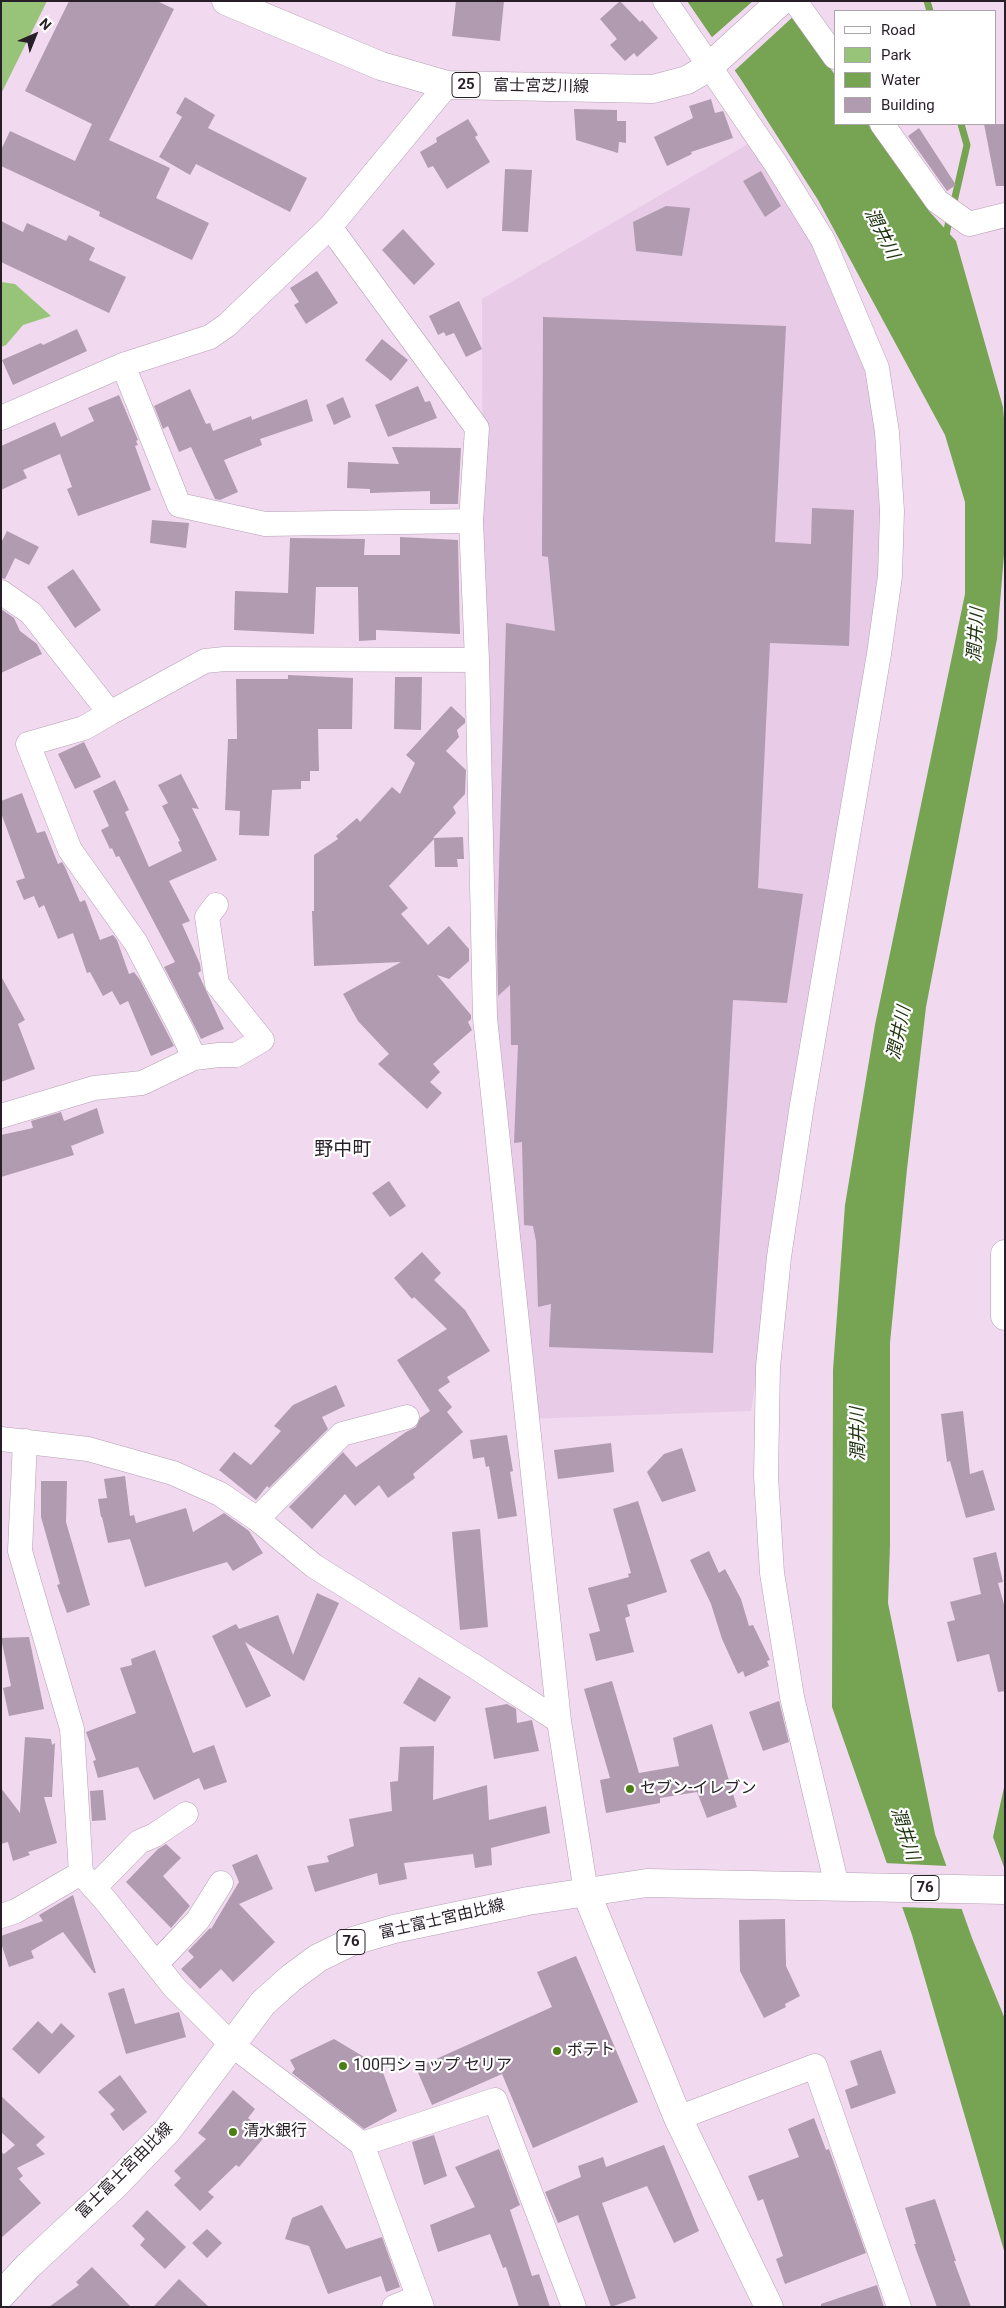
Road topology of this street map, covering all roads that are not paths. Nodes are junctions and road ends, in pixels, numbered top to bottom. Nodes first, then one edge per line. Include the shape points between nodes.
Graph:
1 (226, 1) edge
2 (665, 1) edge
3 (781, 1) edge
4 (796, 1) edge
5 (834, 56) edge
6 (712, 65) junction
7 (447, 85) junction
8 (883, 125) edge
9 (1005, 215) edge
10 (330, 227) junction
11 (123, 365) junction
12 (1, 418) edge
13 (471, 521) junction
14 (1, 592) edge
15 (477, 660) junction
16 (110, 713) junction
17 (216, 905) dead end
18 (194, 1058) junction
19 (1, 1116) edge
20 (1005, 1254) edge
21 (1005, 1316) edge
22 (407, 1417) dead end
23 (1, 1439) edge
24 (25, 1441) junction
25 (257, 1519) junction
26 (559, 1721) junction
27 (186, 1814) dead end
28 (87, 1880) junction
29 (221, 1883) dead end
30 (837, 1886) junction
31 (1005, 1890) edge
32 (586, 1892) junction
33 (1, 1916) edge
34 (156, 1964) junction
35 (231, 2044) junction
36 (678, 2118) junction
37 (362, 2144) junction
38 (1, 2295) edge
39 (420, 2302) edge
40 (394, 2307) edge
41 (574, 2307) edge
42 (769, 2307) edge
43 (899, 2307) edge

1 - 7 main road, 富士宮芝川線 / 25 via 381,66
2 - 6 street
3 - 6 main road, 富士宮芝川線 / 25
4 - 5 street
6 - 7 main road, 富士宮芝川線 / 25 via 687,80 653,89
6 - 30 street via 823,240 877,368 887,432 892,511 890,576 880,654 802,1105 779,1257 768,1367 766,1476 772,1573 792,1697
7 - 10 street
8 - 9 street via 937,201 969,224
10 - 11 street via 227,325 210,337
10 - 13 street via 477,428
11 - 12 street
11 - 13 street via 178,505 265,524
13 - 15 street
14 - 16 street via 31,613
15 - 16 street via 206,661
15 - 26 street via 485,1018
16 - 18 street via 84,728 28,744 70,850 136,943
17 - 18 street via 207,917 218,984 262,1040 236,1055
18 - 19 street via 142,1083 94,1088
20 - 21 main road
22 - 25 street via 342,1434
23 - 24 street
24 - 25 street via 88,1449 173,1473 220,1494
24 - 28 street via 20,1551 72,1729
25 - 26 street via 314,1566
26 - 32 street
27 - 28 street
28 - 33 street
28 - 34 street
29 - 34 street via 198,1920
30 - 31 main road, 富士富士宮由比線 / 76
30 - 32 main road, 富士富士宮由比線 / 76 via 647,1883
32 - 35 main road, 富士富士宮由比線 / 76 via 394,1929 353,1941 318,1958 291,1978 263,2003
32 - 36 main road
34 - 35 street via 174,1988
35 - 37 street
35 - 38 main road, 富士富士宮由比線 / 76 via 167,2131
36 - 42 main road
36 - 43 street via 816,2066
37 - 39 street
37 - 41 street via 495,2100
39 - 40 street

